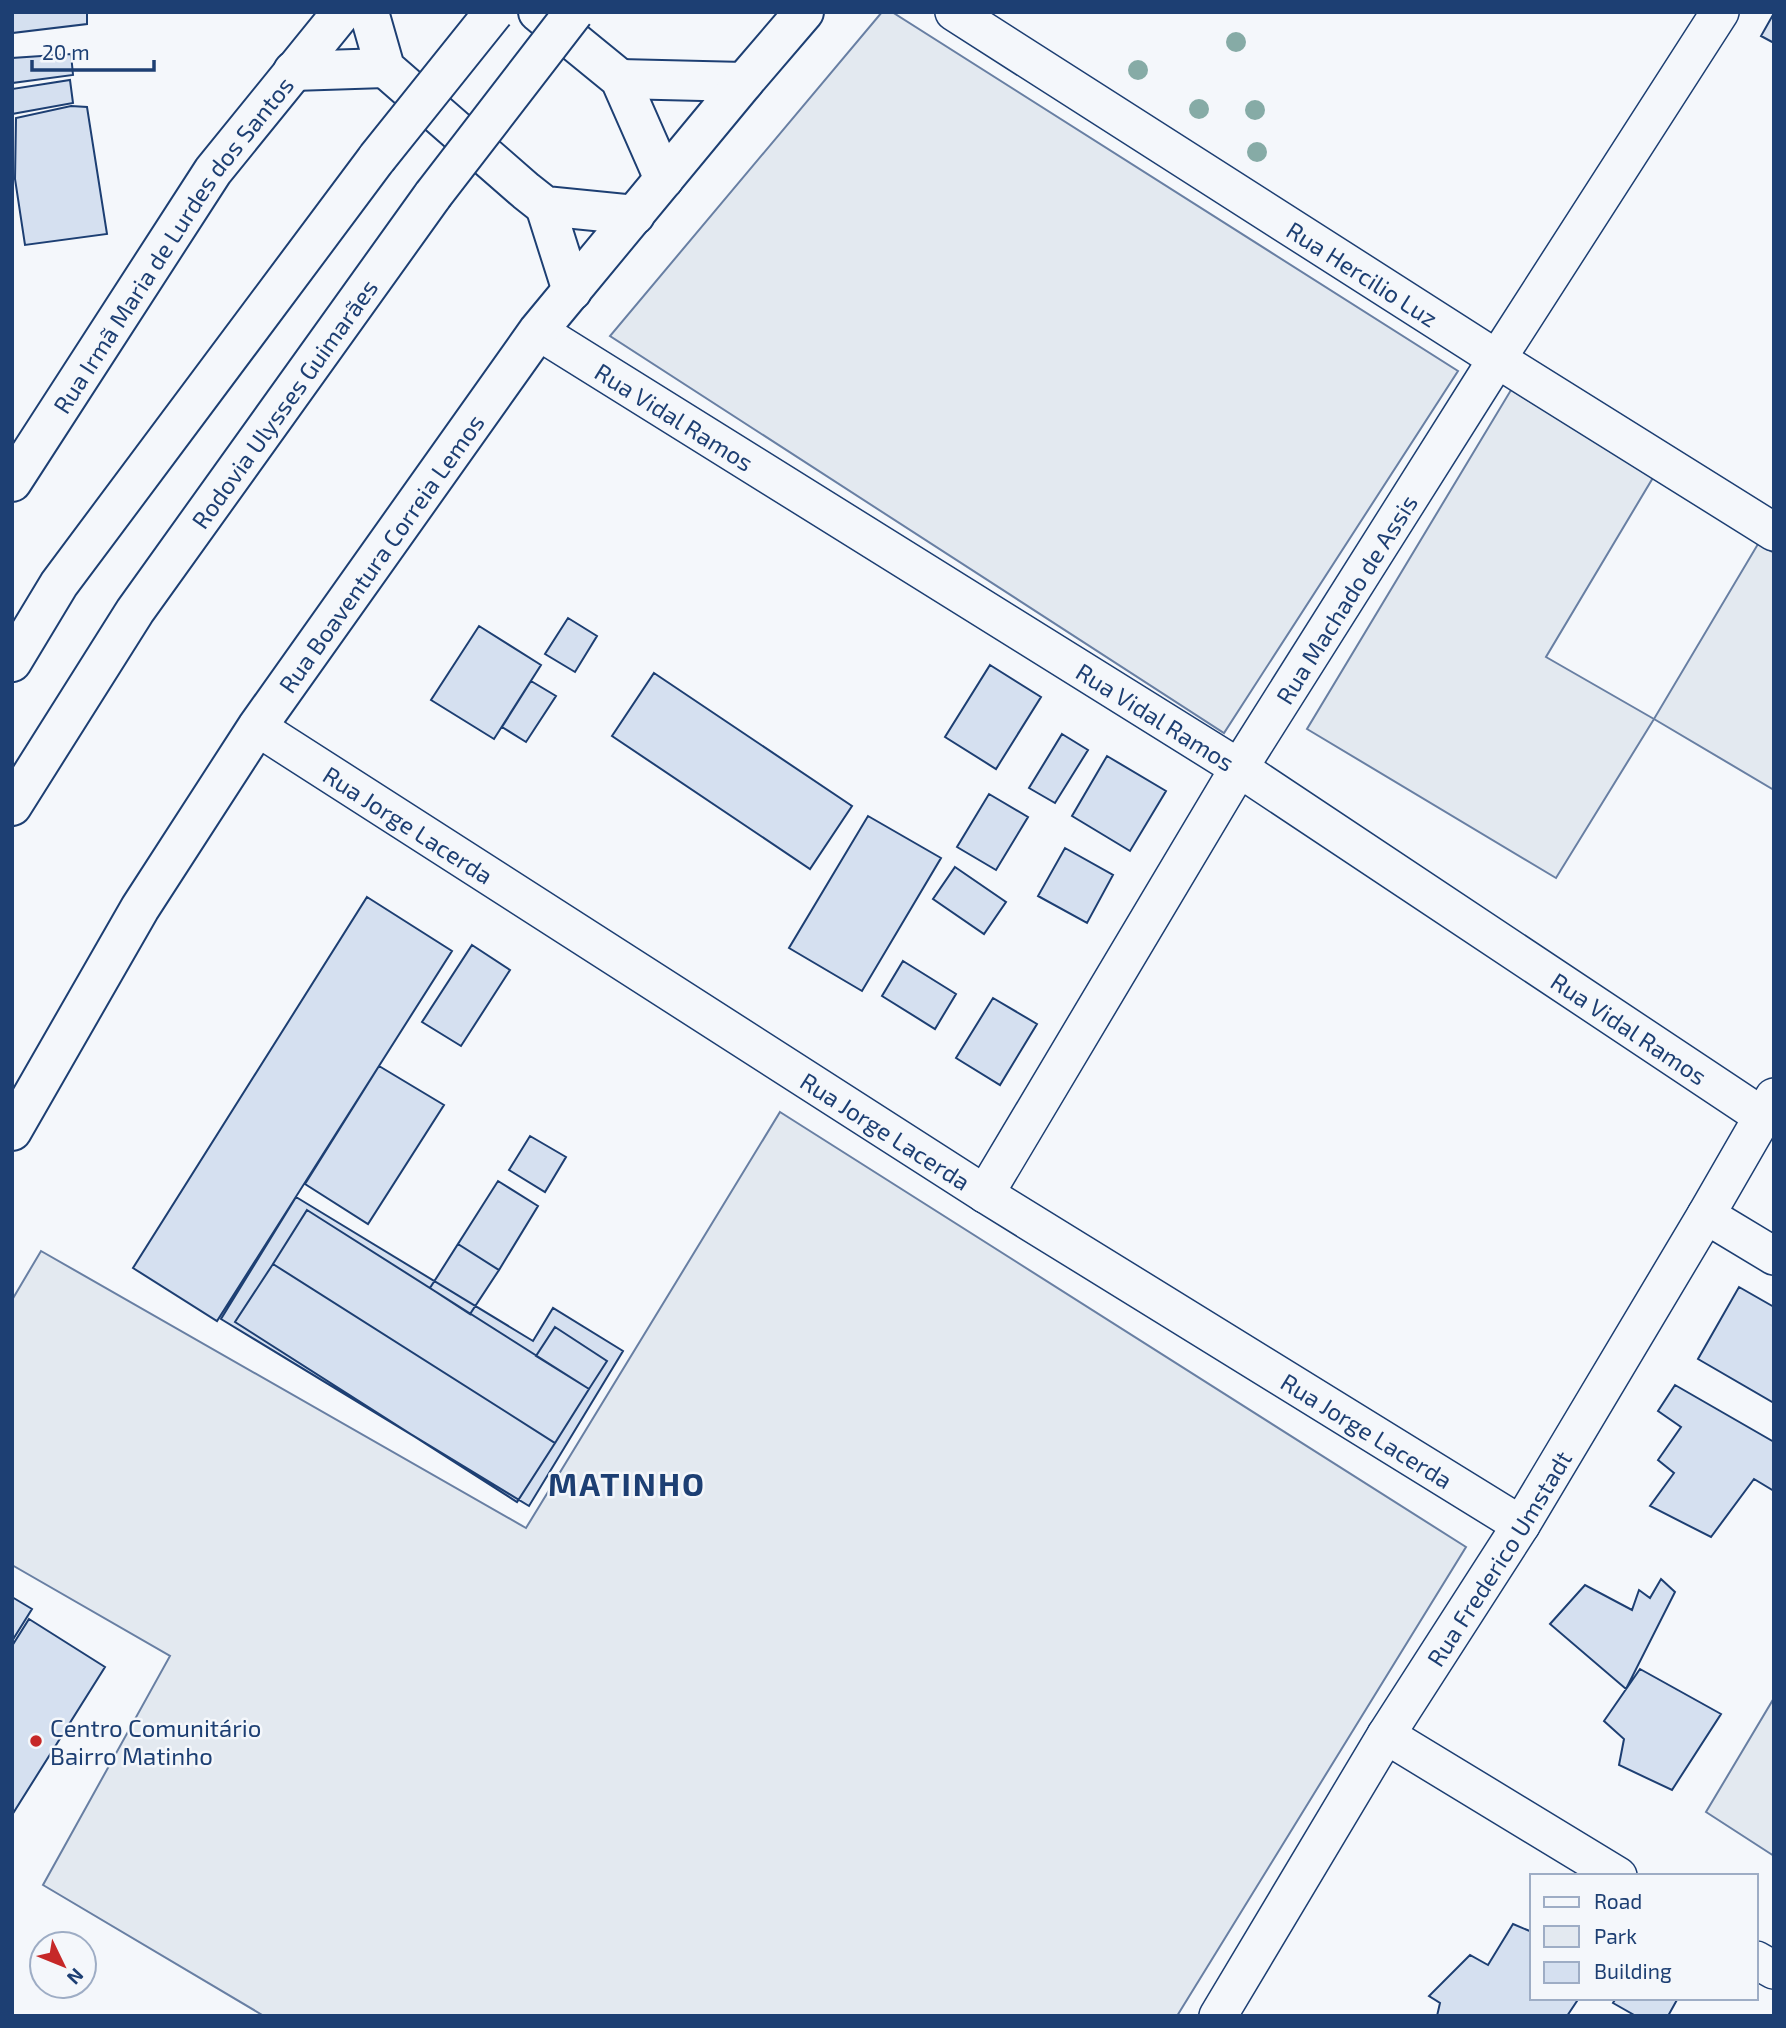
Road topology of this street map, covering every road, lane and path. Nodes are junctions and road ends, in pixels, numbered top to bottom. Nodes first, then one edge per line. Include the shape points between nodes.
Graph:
1 (342, 12) edge
2 (369, 12) edge
3 (494, 12) edge
4 (538, 12) edge
5 (574, 12) edge
6 (804, 12) edge
7 (954, 12) edge
8 (1720, 12) edge
9 (385, 68) junction
10 (293, 71) junction
11 (620, 79) junction
12 (744, 82) junction
13 (664, 179) junction
14 (545, 206) junction
15 (635, 215) junction
16 (572, 291) junction
17 (538, 331) junction
18 (1497, 359) junction
19 (12, 482) edge
20 (1774, 532) edge
21 (12, 662) edge
22 (257, 727) junction
23 (1239, 768) junction
24 (12, 806) edge
25 (1768, 1106) edge
26 (12, 1131) edge
27 (985, 1194) junction
28 (1706, 1215) junction
29 (1774, 1256) edge
30 (1521, 1525) junction
31 (1386, 1735) junction
32 (1615, 1874) edge
33 (1758, 1961) edge
34 (1774, 1970) edge
35 (1219, 2016) edge

1 - 10 main road, Rua Irmã Maria de Lurdes dos Santos
2 - 9 main road
3 - 21 main road, bridge via 377,158 59,584
4 - 11 main road
5 - 24 main road, Rodovia Ulysses Guimarães, bridge via 433,195 135,611
6 - 12 main road, Rua Boaventura Correia Lemos
7 - 18 street, Rua Hercilio Luz
8 - 18 street, Rua Machado de Assis
9 - 10 main road
9 - 14 main road
10 - 19 main road, Rua Irmã Maria de Lurdes dos Santos via 213,171
11 - 12 main road
11 - 13 main road
12 - 13 main road, Rua Boaventura Correia Lemos
13 - 15 main road, Rua Boaventura Correia Lemos
14 - 15 main road
14 - 16 main road
15 - 16 main road, Rua Boaventura Correia Lemos
16 - 17 main road, Rua Boaventura Correia Lemos
17 - 22 main road, Rua Boaventura Correia Lemos
17 - 23 street, Rua Vidal Ramos
18 - 20 street, Rua Hercilio Luz
18 - 23 street, Rua Machado de Assis
22 - 26 main road, Rua Boaventura Correia Lemos via 140,908
22 - 27 street, Rua Jorge Lacerda
23 - 25 street, Rua Vidal Ramos
23 - 27 street, Rua Machado de Assis
25 - 28 street, Rua Frederico Umstadt
27 - 30 street, Rua Jorge Lacerda
28 - 29 street
28 - 30 street, Rua Frederico Umstadt
30 - 31 street, Rua Frederico Umstadt
31 - 32 street
31 - 35 street, Rua Frederico Umstadt
33 - 34 street

